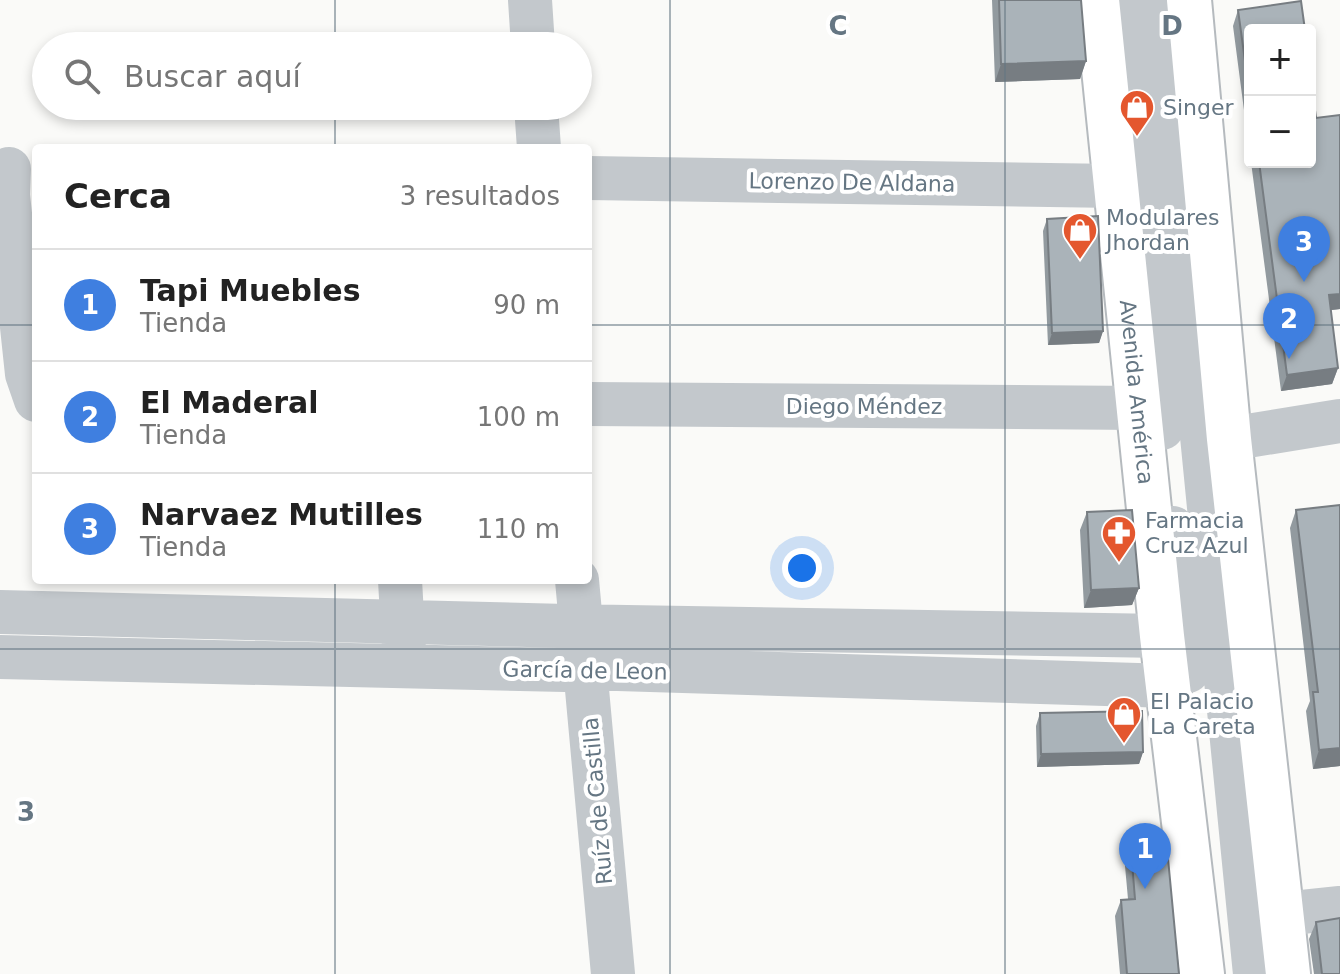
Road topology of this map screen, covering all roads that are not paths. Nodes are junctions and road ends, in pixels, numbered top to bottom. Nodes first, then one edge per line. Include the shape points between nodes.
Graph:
1 (530, 0) edge
2 (1097, 0) edge
3 (1125, 0) edge
4 (1159, 0) edge
5 (1189, 0) edge
6 (532, 32) edge
7 (537, 120) edge
8 (539, 144) edge
9 (15, 169) edge
10 (592, 178) edge
11 (1116, 186) junction
12 (32, 388) edge
13 (592, 404) edge
14 (1140, 408) junction
15 (1340, 421) edge
16 (1229, 439) junction
17 (577, 584) edge
18 (401, 601) edge
19 (0, 612) edge
20 (1162, 636) junction
21 (583, 648) junction
22 (0, 657) edge
23 (405, 666) junction
24 (1170, 686) junction
25 (1340, 908) edge
26 (1283, 914) junction
27 (613, 974) edge
28 (1202, 974) edge
29 (1220, 974) edge
30 (1255, 974) edge
31 (1288, 974) edge

1 - 6 street
2 - 11 main road, Avenida América
3 - 29 street via 1160,405
4 - 30 street
5 - 16 main road
7 - 8 street
9 - 12 street via 8,195
10 - 11 street, Lorenzo De Aldana
11 - 14 main road, Avenida América
13 - 14 street, Diego Méndez
14 - 20 main road, Avenida América
15 - 16 street
16 - 26 main road
17 - 21 street, Ruíz de Castilla
18 - 19 street, García de Leon
18 - 21 street, García de Leon
18 - 23 street
20 - 21 street, García de Leon
20 - 24 main road, Avenida América
21 - 23 street, García de Leon via 565,670
21 - 24 street, García de Leon
21 - 27 street, Ruíz de Castilla
22 - 23 street, García de Leon
24 - 28 main road, Avenida América
25 - 26 street
26 - 31 main road

